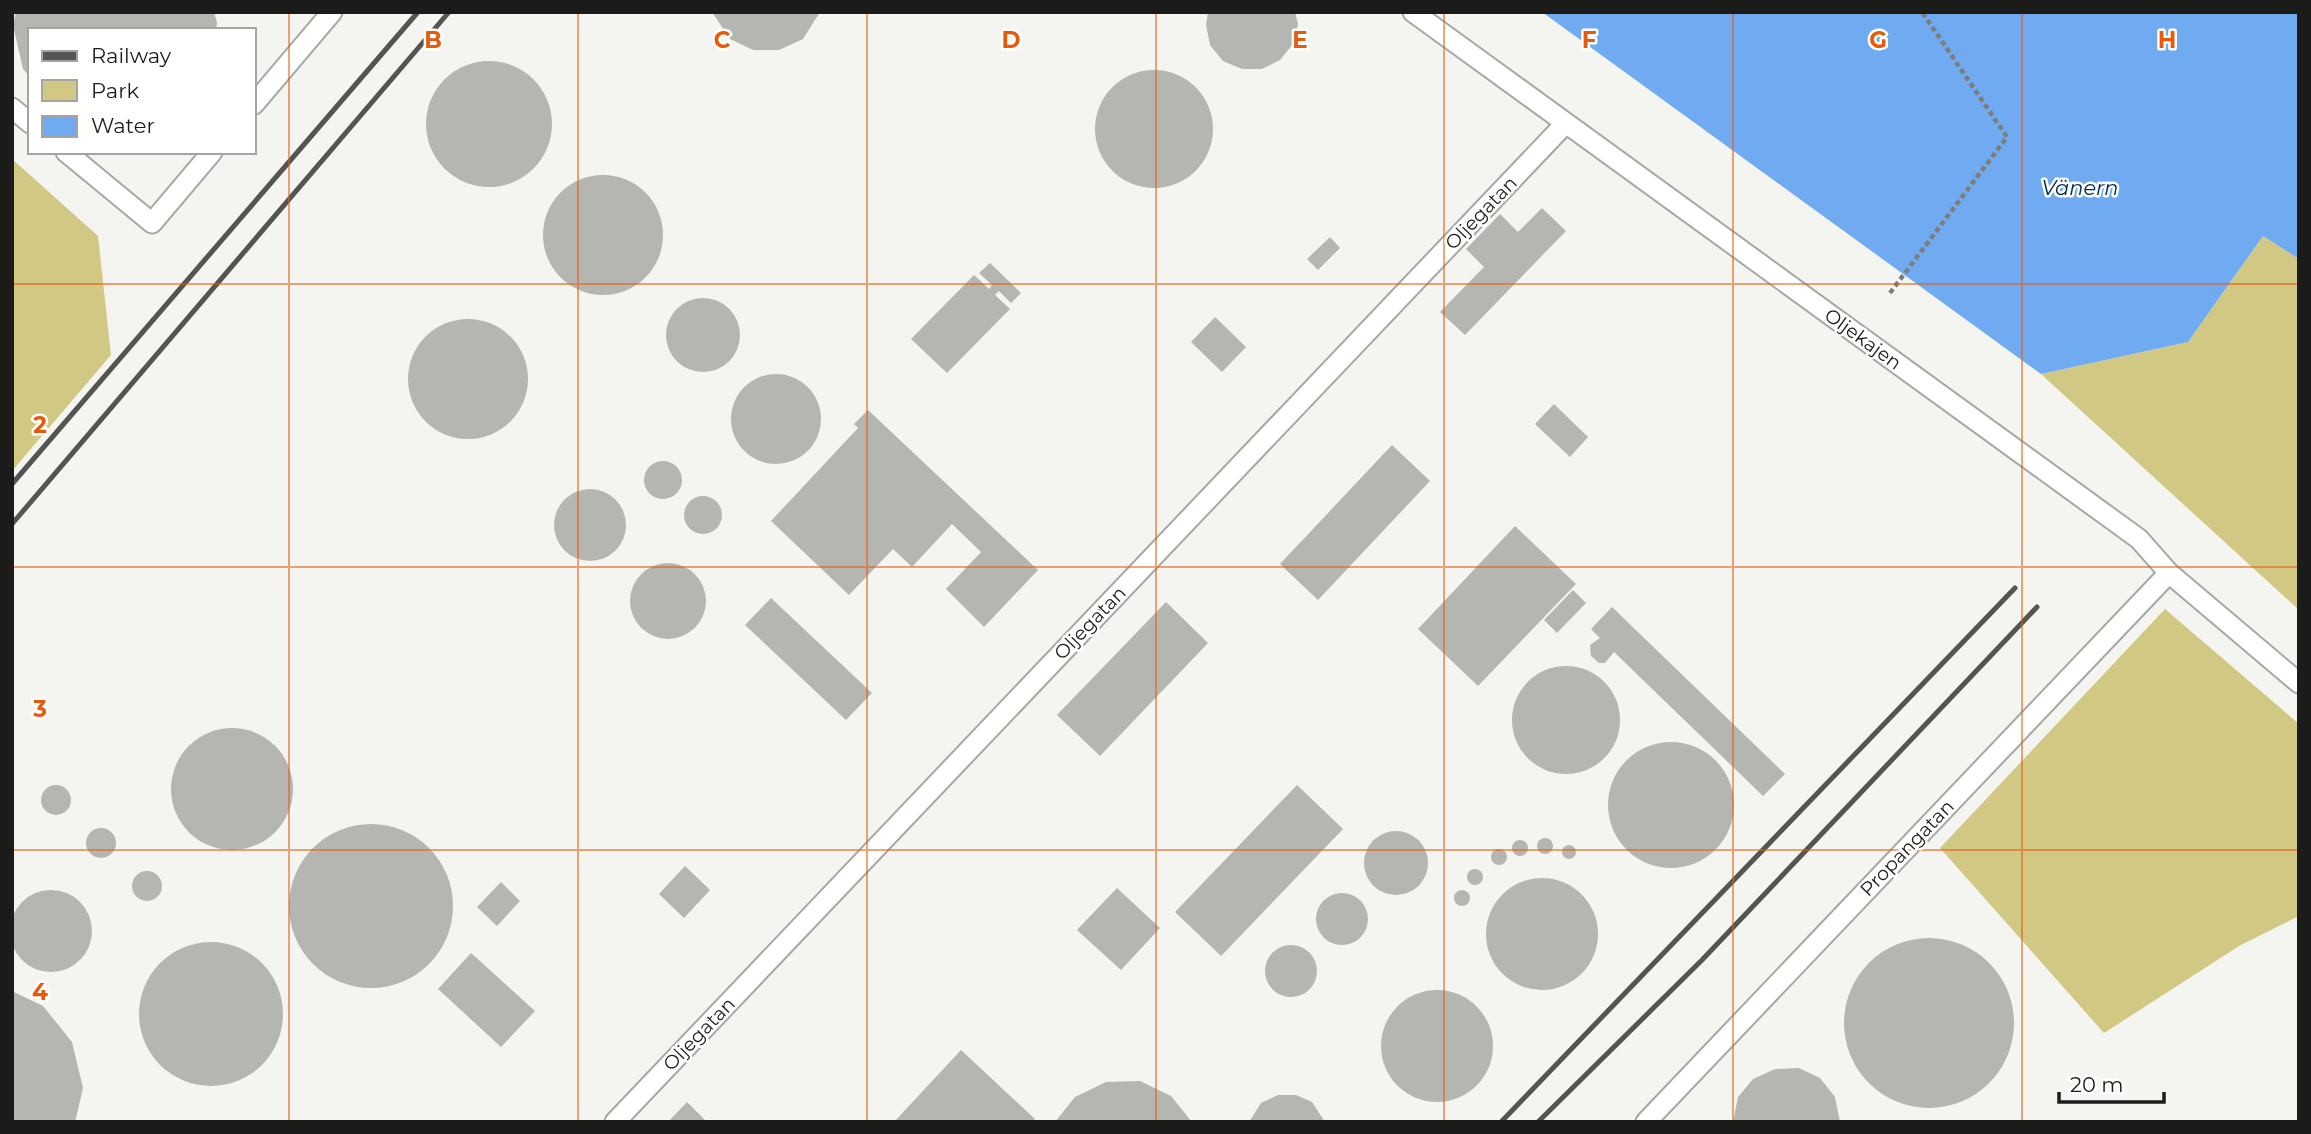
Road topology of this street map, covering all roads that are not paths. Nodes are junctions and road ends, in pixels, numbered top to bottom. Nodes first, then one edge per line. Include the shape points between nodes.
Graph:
1 (332, 12) edge
2 (1413, 12) edge
3 (256, 102) edge
4 (12, 108) edge
5 (28, 121) edge
6 (1565, 124) junction
7 (68, 154) edge
8 (210, 154) edge
9 (2169, 573) junction
10 (2299, 683) edge
11 (615, 1122) edge
12 (1646, 1122) edge

1 - 3 lane
2 - 6 lane, Oljekajen
4 - 5 lane
6 - 9 lane, Oljekajen via 2139,539
6 - 11 lane, Oljegatan
7 - 8 lane via 152,223
9 - 10 lane, Oljekajen
9 - 12 lane, Propangatan

